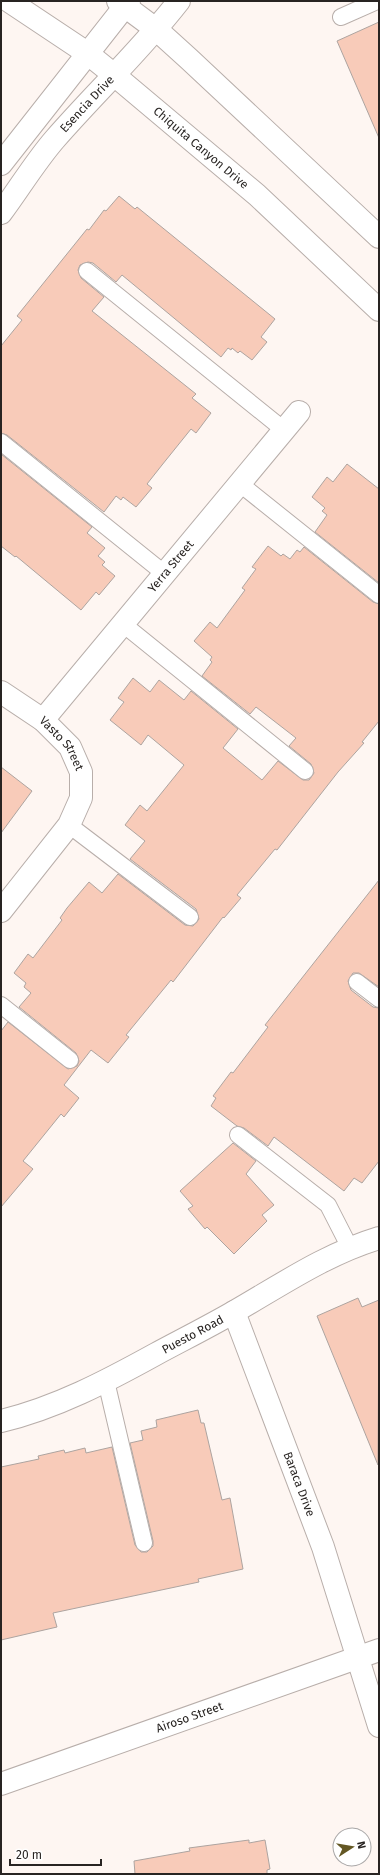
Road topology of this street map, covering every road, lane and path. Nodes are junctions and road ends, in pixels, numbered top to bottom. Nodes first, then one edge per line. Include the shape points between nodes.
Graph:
1 (9, 1) edge
2 (180, 1) edge
3 (377, 1) edge
4 (124, 3) edge
5 (340, 17) dead end
6 (156, 30) junction
7 (87, 53) junction
8 (113, 74) junction
9 (1, 164) edge
10 (1, 213) edge
11 (379, 237) edge
12 (87, 271) dead end
13 (379, 310) edge
14 (299, 412) dead end
15 (284, 430) junction
16 (1, 442) edge
17 (239, 483) junction
18 (165, 574) junction
19 (379, 595) edge
20 (123, 624) junction
21 (1, 692) edge
22 (44, 720) junction
23 (305, 771) dead end
24 (69, 825) junction
25 (1, 912) edge
26 (190, 917) dead end
27 (357, 982) dead end
28 (379, 999) edge
29 (1, 1005) edge
30 (70, 1060) dead end
31 (238, 1135) dead end
32 (378, 1242) edge
33 (350, 1248) junction
34 (234, 1312) junction
35 (106, 1381) junction
36 (1, 1421) edge
37 (144, 1543) dead end
38 (379, 1650) edge
39 (358, 1658) junction
40 (379, 1726) edge
41 (1, 1784) edge

1 - 7 street, Chiquita Canyon Drive
2 - 6 street, Esencia Drive
3 - 5 lane
4 - 6 street
4 - 7 street
6 - 8 street, Esencia Drive
6 - 11 street
7 - 8 street, Chiquita Canyon Drive
7 - 9 street
8 - 10 street, Esencia Drive via 54,140
8 - 13 street, Chiquita Canyon Drive via 257,195
12 - 15 lane
14 - 15 street, Yerra Street
15 - 17 street, Yerra Street
16 - 18 lane
17 - 18 street, Yerra Street
17 - 19 lane
18 - 20 street, Yerra Street
20 - 22 street, Yerra Street
20 - 23 lane
21 - 22 street, Vasto Street
22 - 24 street, Vasto Street via 70,747 81,772 81,798
24 - 25 street, Vasto Street
24 - 26 lane
27 - 28 lane
29 - 30 lane
31 - 33 lane via 328,1205
32 - 33 street, Puesto Road
33 - 34 street, Puesto Road via 282,1282
34 - 35 street, Puesto Road
34 - 39 street, Baraca Drive via 322,1547
35 - 36 street, Puesto Road via 60,1402
35 - 37 lane
38 - 39 street, Airoso Street
39 - 40 street, Baraca Drive
39 - 41 street, Airoso Street

